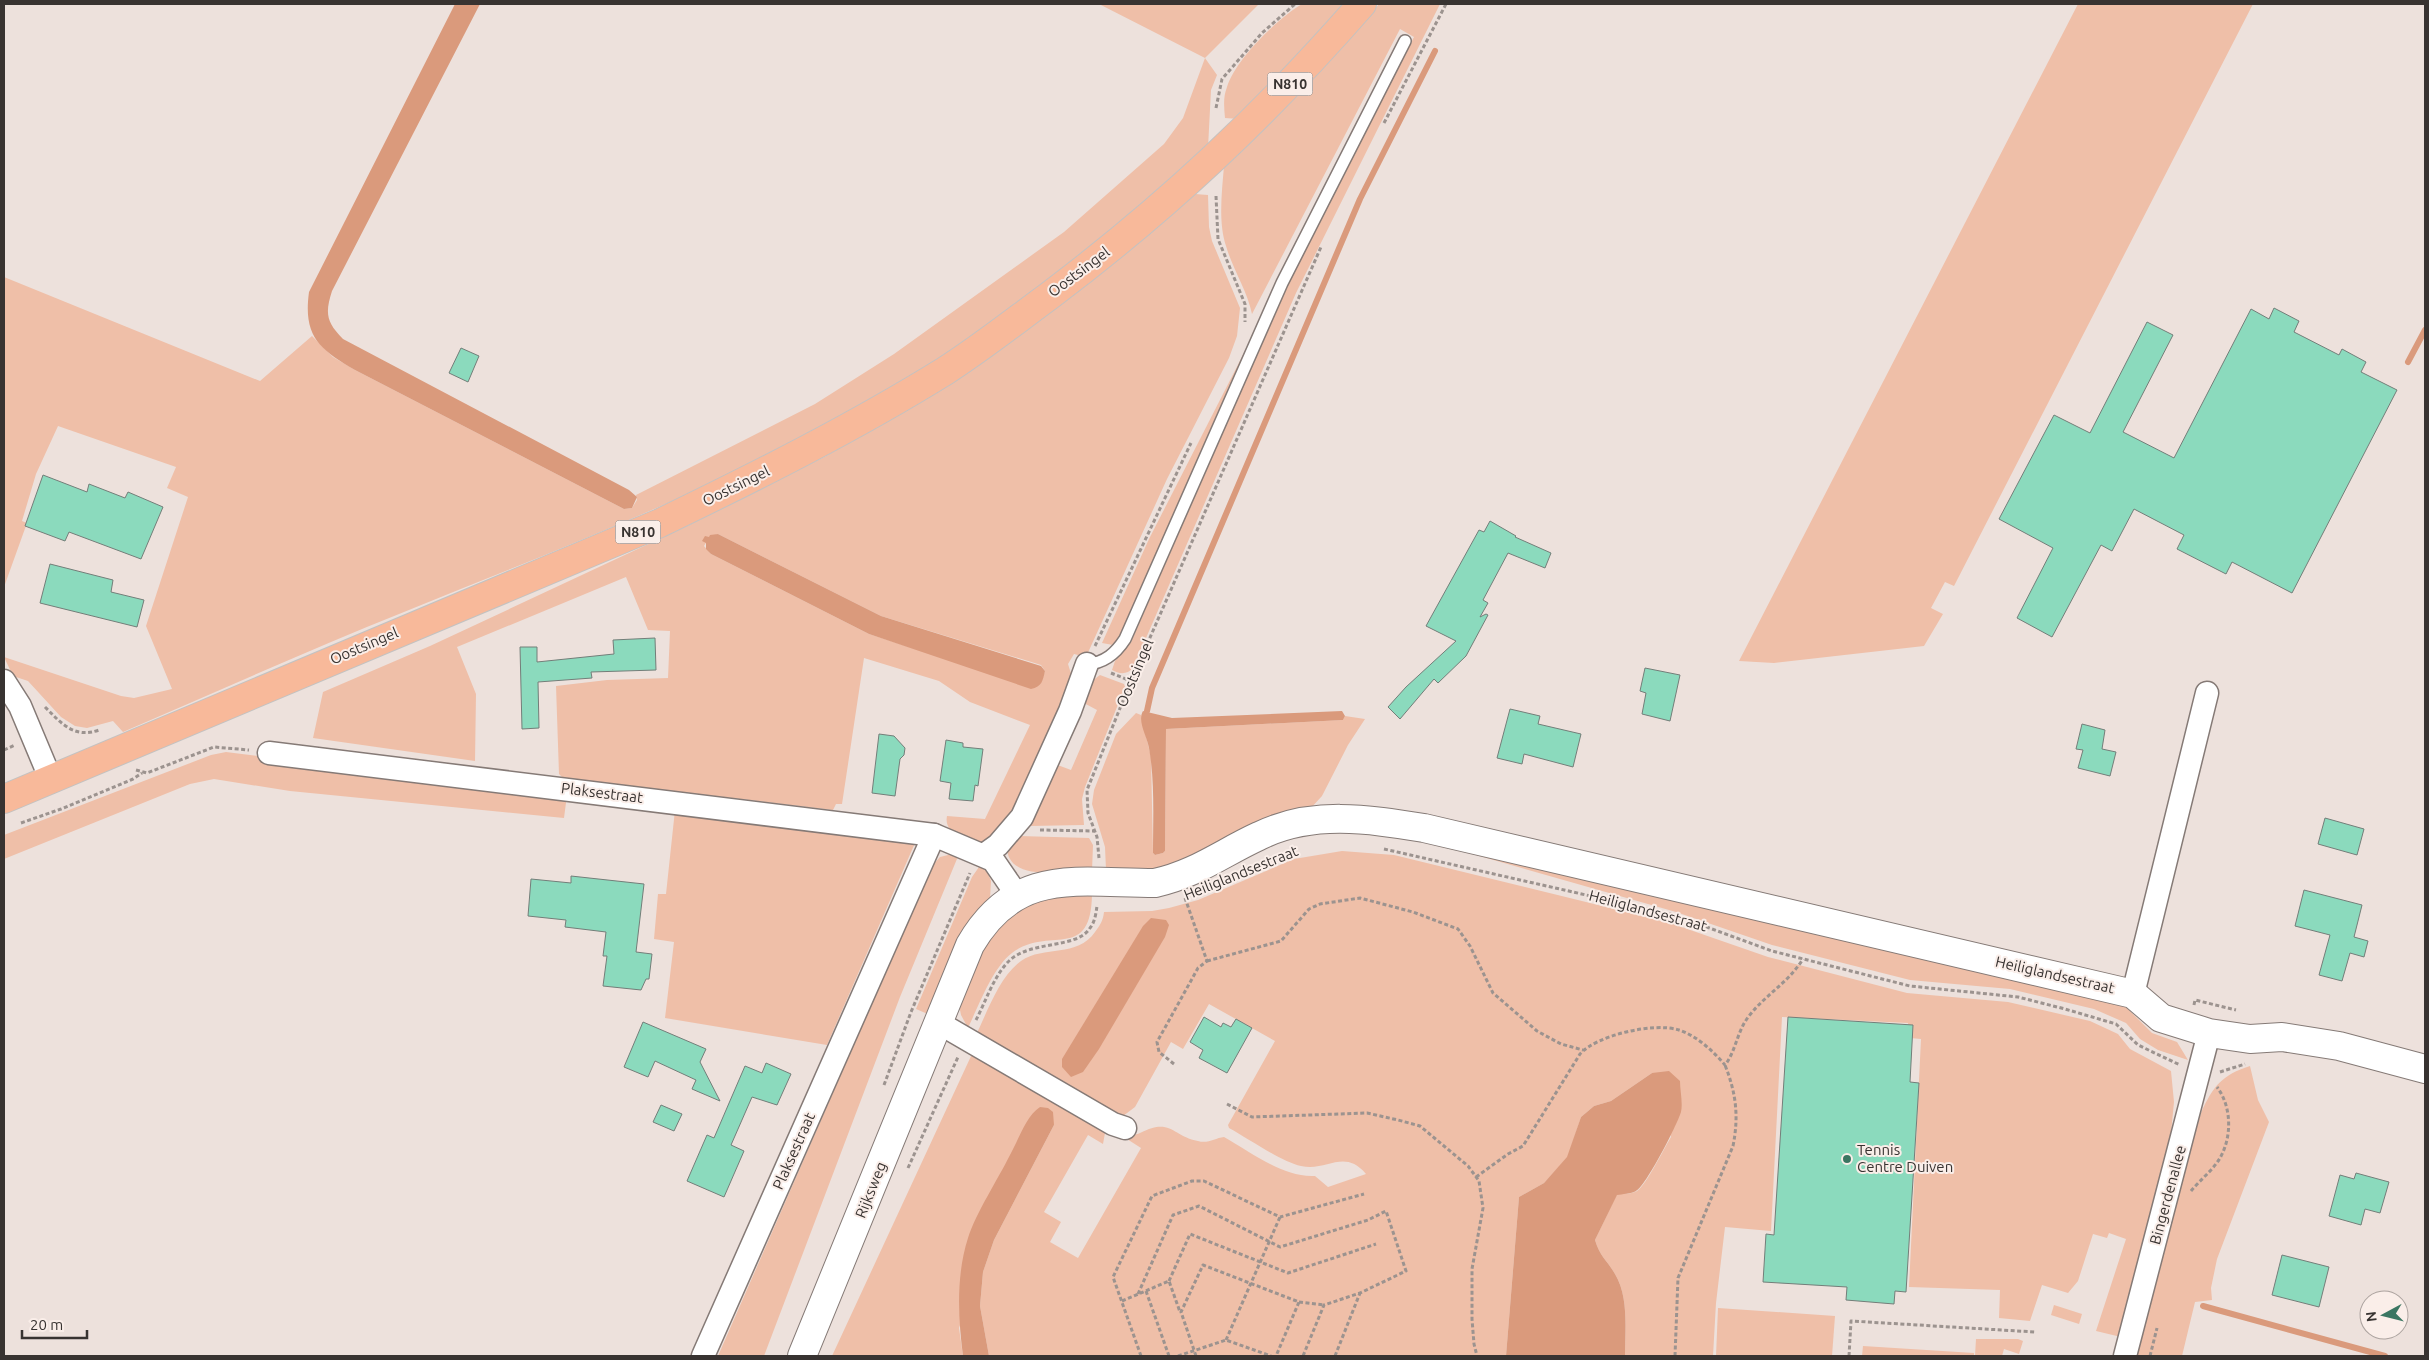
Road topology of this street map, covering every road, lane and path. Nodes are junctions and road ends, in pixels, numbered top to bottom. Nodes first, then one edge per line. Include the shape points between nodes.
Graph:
1 (1295, 4) edge
2 (1362, 4) edge
3 (1446, 4) edge
4 (1405, 41) dead end
5 (1216, 108) dead end
6 (1380, 131) dead end
7 (1216, 196) dead end
8 (1323, 244) dead end
9 (1245, 329) dead end
10 (1193, 440) dead end
11 (1087, 664) junction
12 (4, 680) edge
13 (2207, 693) dead end
14 (269, 753) dead end
15 (142, 773) dead end
16 (52, 780) junction
17 (4, 799) edge
18 (21, 823) dead end
19 (1013, 830) junction
20 (934, 835) junction
21 (1382, 848) dead end
22 (984, 855) junction
23 (1017, 895) junction
24 (1190, 895) dead end
25 (1185, 897) junction
26 (1178, 898) dead end
27 (1106, 905) dead end
28 (1803, 959) junction
29 (1207, 960) junction
30 (2133, 994) junction
31 (939, 1024) junction
32 (2209, 1033) junction
33 (966, 1040) junction
34 (1583, 1050) junction
35 (2251, 1062) dead end
36 (1174, 1064) dead end
37 (1725, 1065) junction
38 (2425, 1069) edge
39 (2212, 1075) junction
40 (1228, 1104) dead end
41 (1125, 1128) dead end
42 (904, 1176) dead end
43 (1476, 1177) junction
44 (1364, 1194) dead end
45 (2189, 1200) dead end
46 (1280, 1217) junction
47 (1268, 1241) junction
48 (1376, 1244) dead end
49 (1260, 1262) junction
50 (1169, 1281) junction
51 (1250, 1284) junction
52 (1146, 1291) junction
53 (1360, 1293) junction
54 (1138, 1294) junction
55 (1122, 1302) junction
56 (1299, 1302) junction
57 (1324, 1305) junction
58 (1181, 1312) junction
59 (2159, 1320) dead end
60 (2036, 1332) dead end
61 (1226, 1340) junction
62 (1194, 1350) junction
63 (703, 1356) edge
64 (802, 1356) edge
65 (1141, 1356) edge
66 (1169, 1356) edge
67 (1178, 1356) edge
68 (1196, 1356) edge
69 (1271, 1356) edge
70 (1276, 1356) edge
71 (1303, 1356) edge
72 (1335, 1356) edge
73 (1477, 1356) edge
74 (1675, 1356) edge
75 (1849, 1356) edge
76 (2125, 1356) edge
77 (2150, 1356) edge

1 - 5 path via 1262,33 1222,79
2 - 16 main road, Oostsingel / N810 via 1265,110 1153,214 1001,332 946,370 858,423 660,523
3 - 6 path
4 - 11 lane via 1273,301 1125,639 1118,650 1105,660
7 - 9 path via 1218,239 1245,304
8 - 19 path, Oostsingel via 1135,672 1087,790 1086,805 1094,831
10 - 11 path
11 - 19 street via 1043,774
12 - 16 street via 20,706
13 - 30 street, Heiliglandsestraat
14 - 20 street, Plaksestraat
15 - 18 path via 133,780
16 - 17 main road, Oostsingel / N810
19 - 22 street
20 - 22 street, Plaksestraat
20 - 63 street, Plaksestraat
21 - 28 path, Heiliglandsestraat via 1674,915
22 - 23 street, Plaksestraat via 992,860
23 - 30 street, Heiliglandsestraat via 1045,884 1062,882 1155,883 1191,873 1275,828 1312,820 1367,819 1470,838
23 - 31 street, Rijksweg via 992,915 970,945
24 - 25 path, Heiliglandsestraat
25 - 26 path, Heiliglandsestraat
25 - 29 path
27 - 33 path, Rijksweg via 1098,905 1090,929 1083,936 1031,948 1011,960 1003,968
28 - 37 path via 1788,980 1748,1017
28 - 39 path, Heiliglandsestraat via 1910,986 2018,997 2065,1009 2116,1024 2138,1045 2177,1064
29 - 34 path via 1281,941 1309,909 1320,904 1360,898 1413,912 1458,929 1493,993 1537,1031 1561,1044
29 - 36 path via 1198,968 1157,1042 1159,1052
30 - 32 street, Heiliglandsestraat via 2161,1018
31 - 33 street
31 - 64 street, Rijksweg
32 - 38 street, Heiliglandsestraat via 2250,1039 2282,1036 2339,1046
32 - 39 street, Bingerdenallee
33 - 41 street
33 - 42 path, Rijksweg
34 - 37 path via 1631,1031 1678,1030 1696,1038
34 - 43 path via 1523,1146
35 - 39 path
37 - 74 path via 1734,1088 1734,1146 1678,1278
39 - 45 path via 2224,1096 2229,1117 2226,1145 2219,1159 2191,1191
39 - 76 street, Bingerdenallee
40 - 43 path via 1252,1117 1367,1113 1420,1126 1468,1166
43 - 73 path via 1480,1181 1483,1208 1472,1269 1472,1319
44 - 46 path
46 - 47 path
46 - 55 path via 1204,1181 1192,1181 1152,1196 1113,1277
47 - 49 path
47 - 53 path via 1280,1247 1368,1220 1386,1211 1406,1271
47 - 54 path via 1199,1206 1173,1215
48 - 49 path via 1288,1273
49 - 50 path via 1190,1234
49 - 51 path
50 - 52 path
50 - 58 path
51 - 56 path
51 - 58 path via 1203,1264
51 - 61 path
52 - 54 path
52 - 66 path
53 - 57 path
53 - 72 path
54 - 55 path
55 - 65 path
56 - 57 path
56 - 70 path
57 - 71 path
58 - 62 path
59 - 77 path
60 - 75 path via 1852,1322
61 - 62 path
61 - 69 path
62 - 67 path
62 - 68 path

